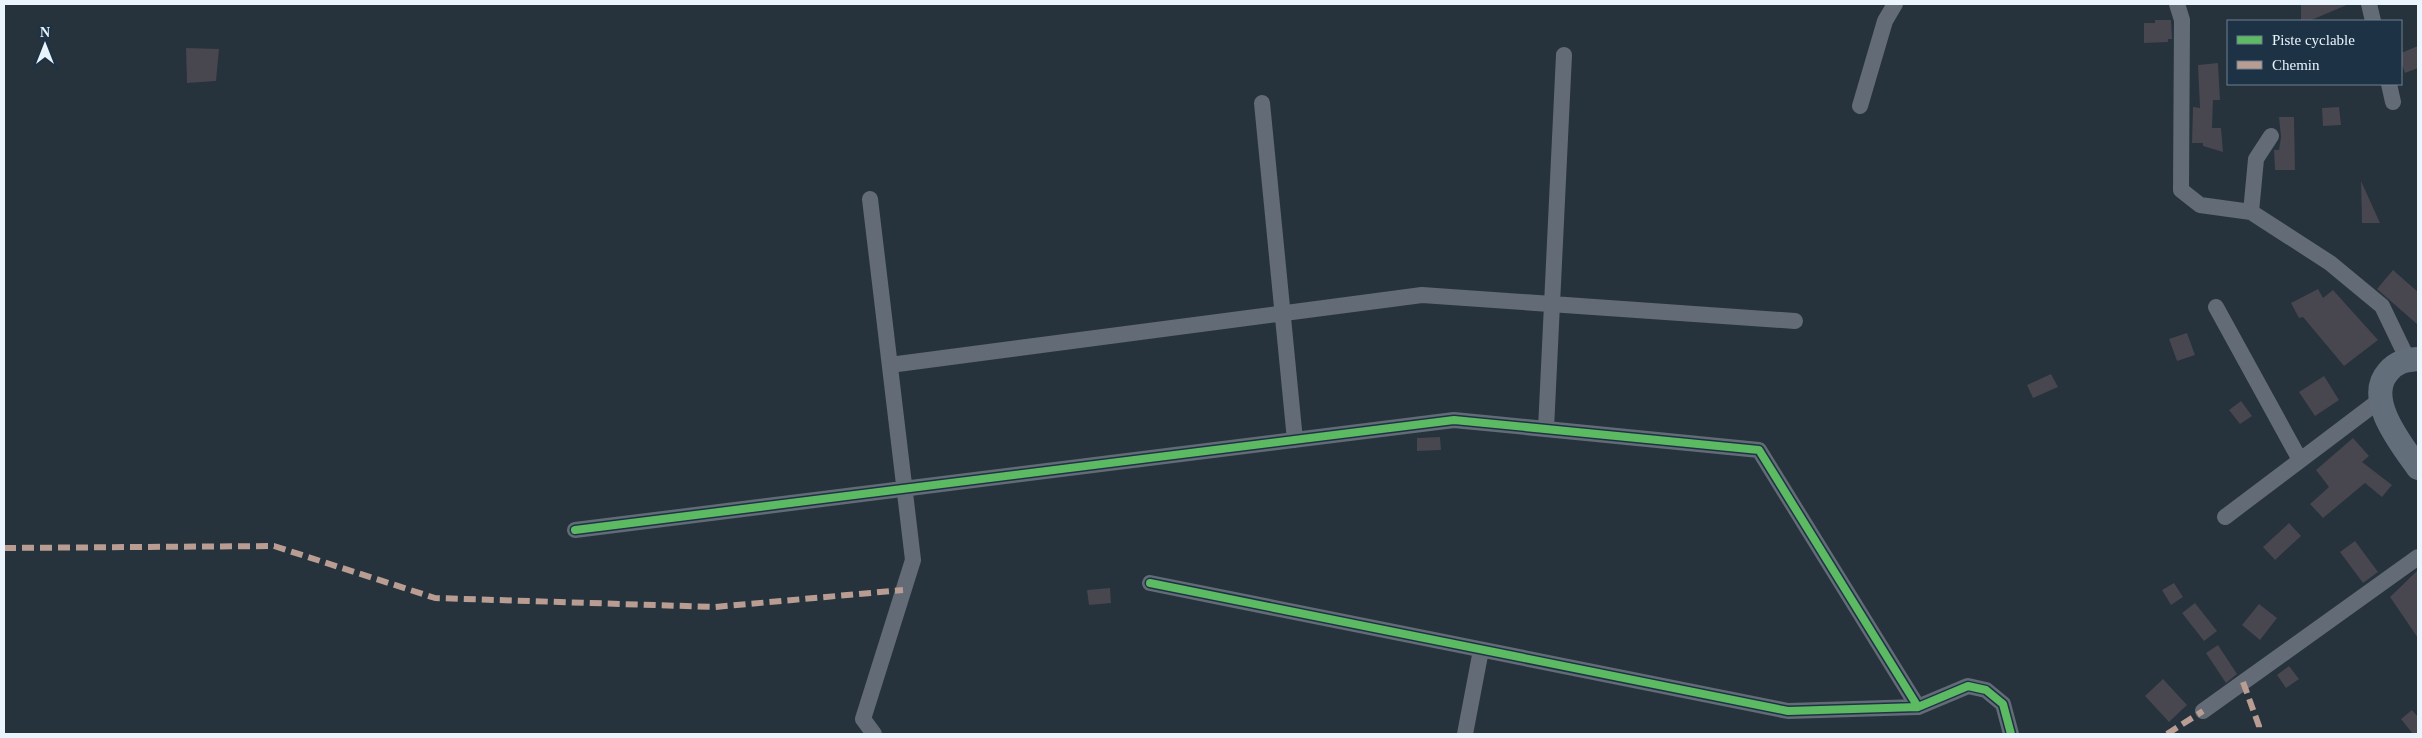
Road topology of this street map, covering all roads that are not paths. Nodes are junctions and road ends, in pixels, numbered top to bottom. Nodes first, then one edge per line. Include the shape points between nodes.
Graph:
1 (1895, 4) edge
2 (2177, 4) edge
3 (2369, 4) edge
4 (2373, 20) edge
5 (1564, 55) dead end
6 (2389, 85) edge
7 (2393, 102) dead end
8 (1262, 103) dead end
9 (1860, 106) dead end
10 (2271, 136) dead end
11 (870, 199) dead end
12 (2251, 212) junction
13 (1552, 304) junction
14 (2216, 307) dead end
15 (1282, 313) junction
16 (1795, 322) dead end
17 (2413, 360) edge
18 (890, 365) junction
19 (2380, 400) junction
20 (1546, 429) junction
21 (1295, 440) junction
22 (2300, 460) junction
23 (2418, 468) edge
24 (904, 489) junction
25 (2225, 517) dead end
26 (575, 530) dead end
27 (2418, 557) edge
28 (1150, 583) dead end
29 (1481, 650) junction
30 (1918, 707) junction
31 (2203, 710) dead end
32 (874, 734) edge
33 (1465, 734) edge
34 (2011, 734) edge

1 - 9 street via 1885,22
2 - 12 street via 2182,20 2181,190 2200,205
3 - 4 street
5 - 13 street
6 - 7 street
8 - 15 street
10 - 12 street via 2256,159
11 - 18 street
12 - 17 street via 2330,263 2382,306
13 - 15 street via 1422,295
13 - 16 street
13 - 20 street
14 - 22 street
15 - 18 street
15 - 21 street
17 - 19 street via 2394,364 2382,379
18 - 24 street
19 - 22 street
19 - 23 street via 2390,426
20 - 21 street via 1454,420
20 - 30 street via 1758,450
21 - 24 street
22 - 25 street
24 - 26 street
24 - 32 street via 913,560 863,719
27 - 31 street
28 - 29 street
29 - 30 street via 1788,711
29 - 33 street
30 - 34 street via 1968,686 1986,690 2003,704

